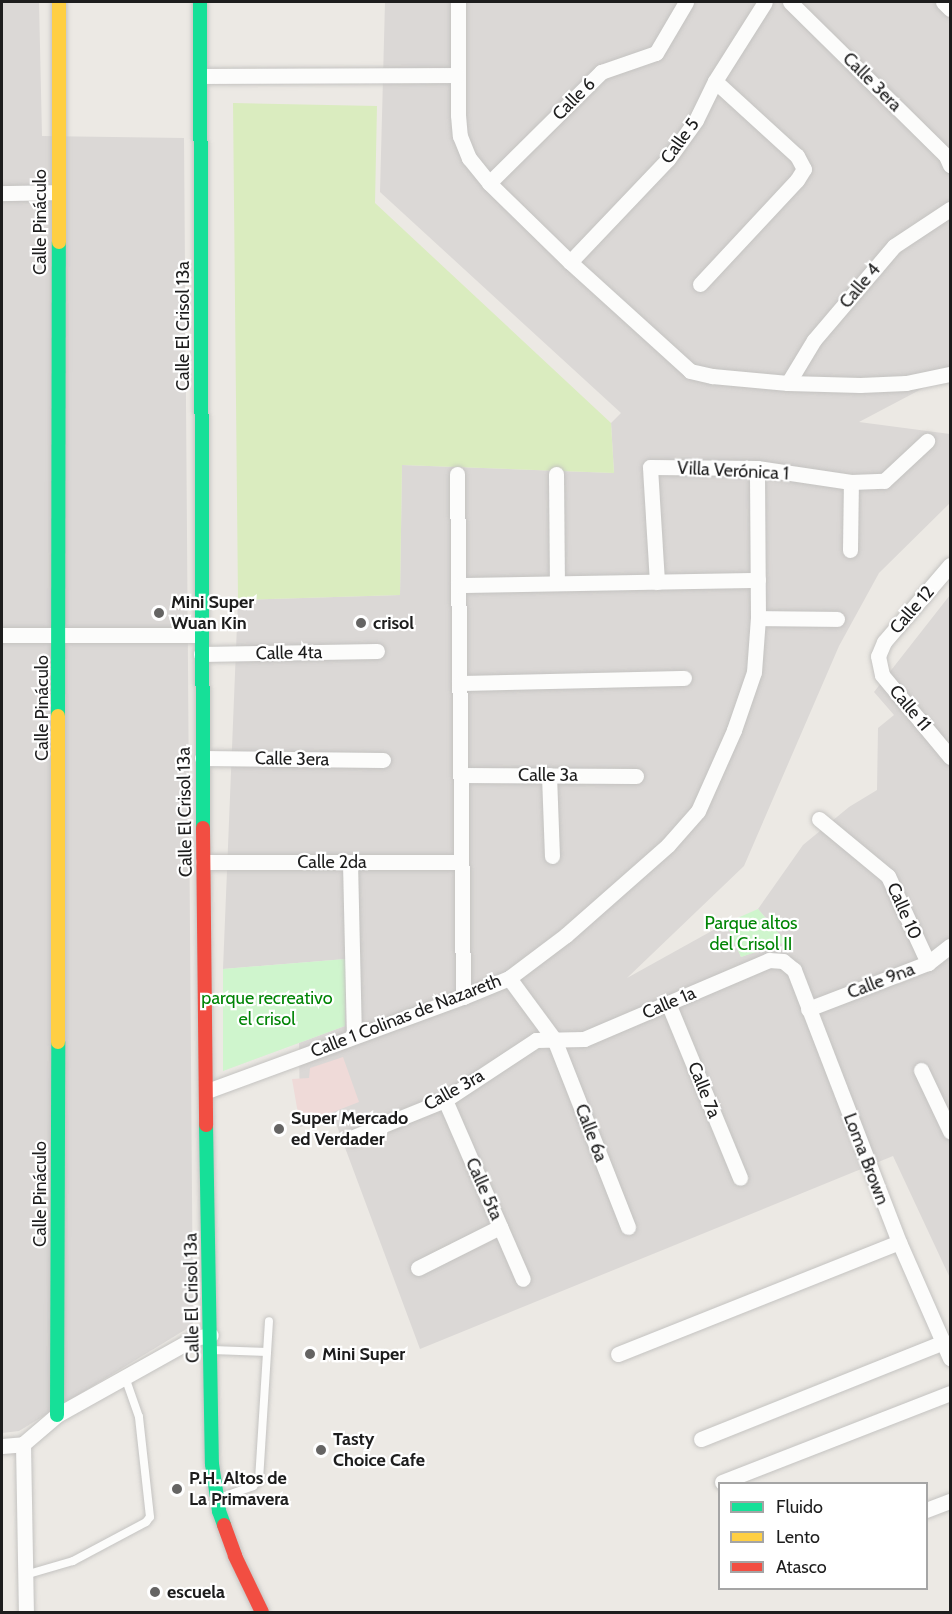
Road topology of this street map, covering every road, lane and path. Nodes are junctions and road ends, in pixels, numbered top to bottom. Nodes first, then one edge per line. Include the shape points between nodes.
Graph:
1 (59, 2) edge
2 (200, 2) edge
3 (458, 2) edge
4 (686, 2) edge
5 (765, 2) edge
6 (790, 2) edge
7 (943, 2) edge
8 (951, 9) edge
9 (201, 75) junction
10 (458, 75) junction
11 (715, 81) junction
12 (951, 165) edge
13 (489, 183) junction
14 (58, 192) junction
15 (2, 193) edge
16 (951, 209) edge
17 (570, 262) junction
18 (700, 284) dead end
19 (951, 374) edge
20 (788, 383) junction
21 (927, 441) dead end
22 (757, 468) junction
23 (457, 474) dead end
24 (556, 474) dead end
25 (851, 482) junction
26 (850, 550) dead end
27 (951, 565) edge
28 (758, 580) junction
29 (657, 582) junction
30 (557, 583) junction
31 (459, 585) junction
32 (758, 618) junction
33 (837, 618) dead end
34 (60, 634) junction
35 (2, 635) edge
36 (201, 635) junction
37 (377, 651) dead end
38 (201, 654) junction
39 (878, 657) joint
40 (684, 678) dead end
41 (459, 683) junction
42 (948, 749) edge
43 (202, 758) junction
44 (383, 760) dead end
45 (460, 775) junction
46 (549, 775) junction
47 (636, 776) dead end
48 (819, 819) dead end
49 (552, 856) dead end
50 (204, 862) junction
51 (350, 862) junction
52 (461, 862) junction
53 (951, 946) edge
54 (783, 961) joint
55 (928, 963) junction
56 (508, 978) junction
57 (463, 997) junction
58 (668, 1003) junction
59 (808, 1009) junction
60 (354, 1036) junction
61 (554, 1038) junction
62 (921, 1070) dead end
63 (207, 1090) junction
64 (445, 1100) junction
65 (951, 1131) edge
66 (351, 1138) dead end
67 (740, 1178) dead end
68 (500, 1227) junction
69 (628, 1227) dead end
70 (899, 1242) junction
71 (418, 1268) dead end
72 (523, 1279) dead end
73 (269, 1321) dead end
74 (211, 1342) junction
75 (944, 1342) junction
76 (267, 1352) junction
77 (618, 1354) dead end
78 (951, 1358) edge
79 (125, 1377) junction
80 (951, 1393) edge
81 (57, 1415) junction
82 (701, 1439) dead end
83 (23, 1444) junction
84 (2, 1446) edge
85 (722, 1482) edge
86 (217, 1498) junction
87 (951, 1501) edge
88 (928, 1510) edge
89 (25, 1575) junction
90 (26, 1612) edge
91 (262, 1612) edge

1 - 14 street, Calle Pináculo
2 - 9 street, Calle El Crisol 13a
3 - 10 street
4 - 13 street, Calle 6 via 656,53 601,72
5 - 11 street, Calle 5
6 - 12 street, Calle 3era
7 - 8 street
9 - 10 street
9 - 36 street, Calle El Crisol 13a
10 - 13 street via 460,136 469,159
11 - 17 street, Calle 5 via 696,120 668,159
11 - 18 street via 798,156 804,169
13 - 17 street
14 - 15 street
14 - 34 street, Calle Pináculo
16 - 20 street, Calle 4 via 894,246 814,340
17 - 20 street via 690,371
19 - 20 street via 906,383
21 - 25 street, Villa Verónica 1 via 884,481
22 - 25 street, Villa Verónica 1
22 - 28 street, Calle 1 Colinas de Nazareth
22 - 29 street, Villa Verónica 1 via 650,466
23 - 31 street
24 - 30 street
25 - 26 street
27 - 39 street, Calle 12 via 884,642
28 - 29 street
28 - 32 street, Calle 1 Colinas de Nazareth
29 - 30 street
30 - 31 street
31 - 41 street
32 - 33 street
32 - 56 street, Calle 1 Colinas de Nazareth via 754,672 734,730 698,811 668,845 614,894
34 - 35 street
34 - 36 street
34 - 81 street, Calle Pináculo
36 - 38 street, Calle El Crisol 13a
37 - 38 street, Calle 4ta
38 - 43 street, Calle El Crisol 13a
39 - 42 street, Calle 11 via 882,675
40 - 41 street
41 - 45 street
43 - 44 street, Calle 3era
43 - 50 street, Calle El Crisol 13a
45 - 46 street, Calle 3a
45 - 52 street
46 - 47 street, Calle 3a
46 - 49 street
48 - 55 street, Calle 10 via 888,876
50 - 51 street, Calle 2da
50 - 63 street, Calle El Crisol 13a
51 - 52 street, Calle 2da
51 - 60 street
52 - 57 street
53 - 55 street, Calle 9na
54 - 58 street, Calle 1a via 769,960
54 - 59 street, Loma Brown via 794,970
55 - 59 street, Calle 9na
56 - 57 street, Calle 1 Colinas de Nazareth
56 - 61 street, Calle 6a
57 - 60 street, Calle 1 Colinas de Nazareth
58 - 61 street, Calle 1a via 584,1039
58 - 67 street, Calle 7a
59 - 70 street, Loma Brown
60 - 63 street, Calle 1 Colinas de Nazareth
61 - 64 street, Calle 3ra via 536,1040
61 - 69 street, Calle 6a
62 - 65 street
63 - 74 street, Calle El Crisol 13a
64 - 66 street, Calle 3ra
64 - 68 street, Calle 5ta
68 - 71 street
68 - 72 street, Calle 5ta
70 - 75 street, Loma Brown
70 - 77 street
73 - 76 lane
74 - 76 lane
74 - 79 street via 195,1338
74 - 86 street, Calle El Crisol 13a via 212,1464
75 - 78 street, Loma Brown
75 - 82 street
76 - 86 lane via 259,1480 253,1486
79 - 81 street
79 - 89 lane via 139,1417 150,1517 73,1561
80 - 85 street
81 - 83 street
83 - 84 street
83 - 89 street
86 - 91 street, Calle El Crisol 13a via 235,1556
87 - 88 street
89 - 90 street

